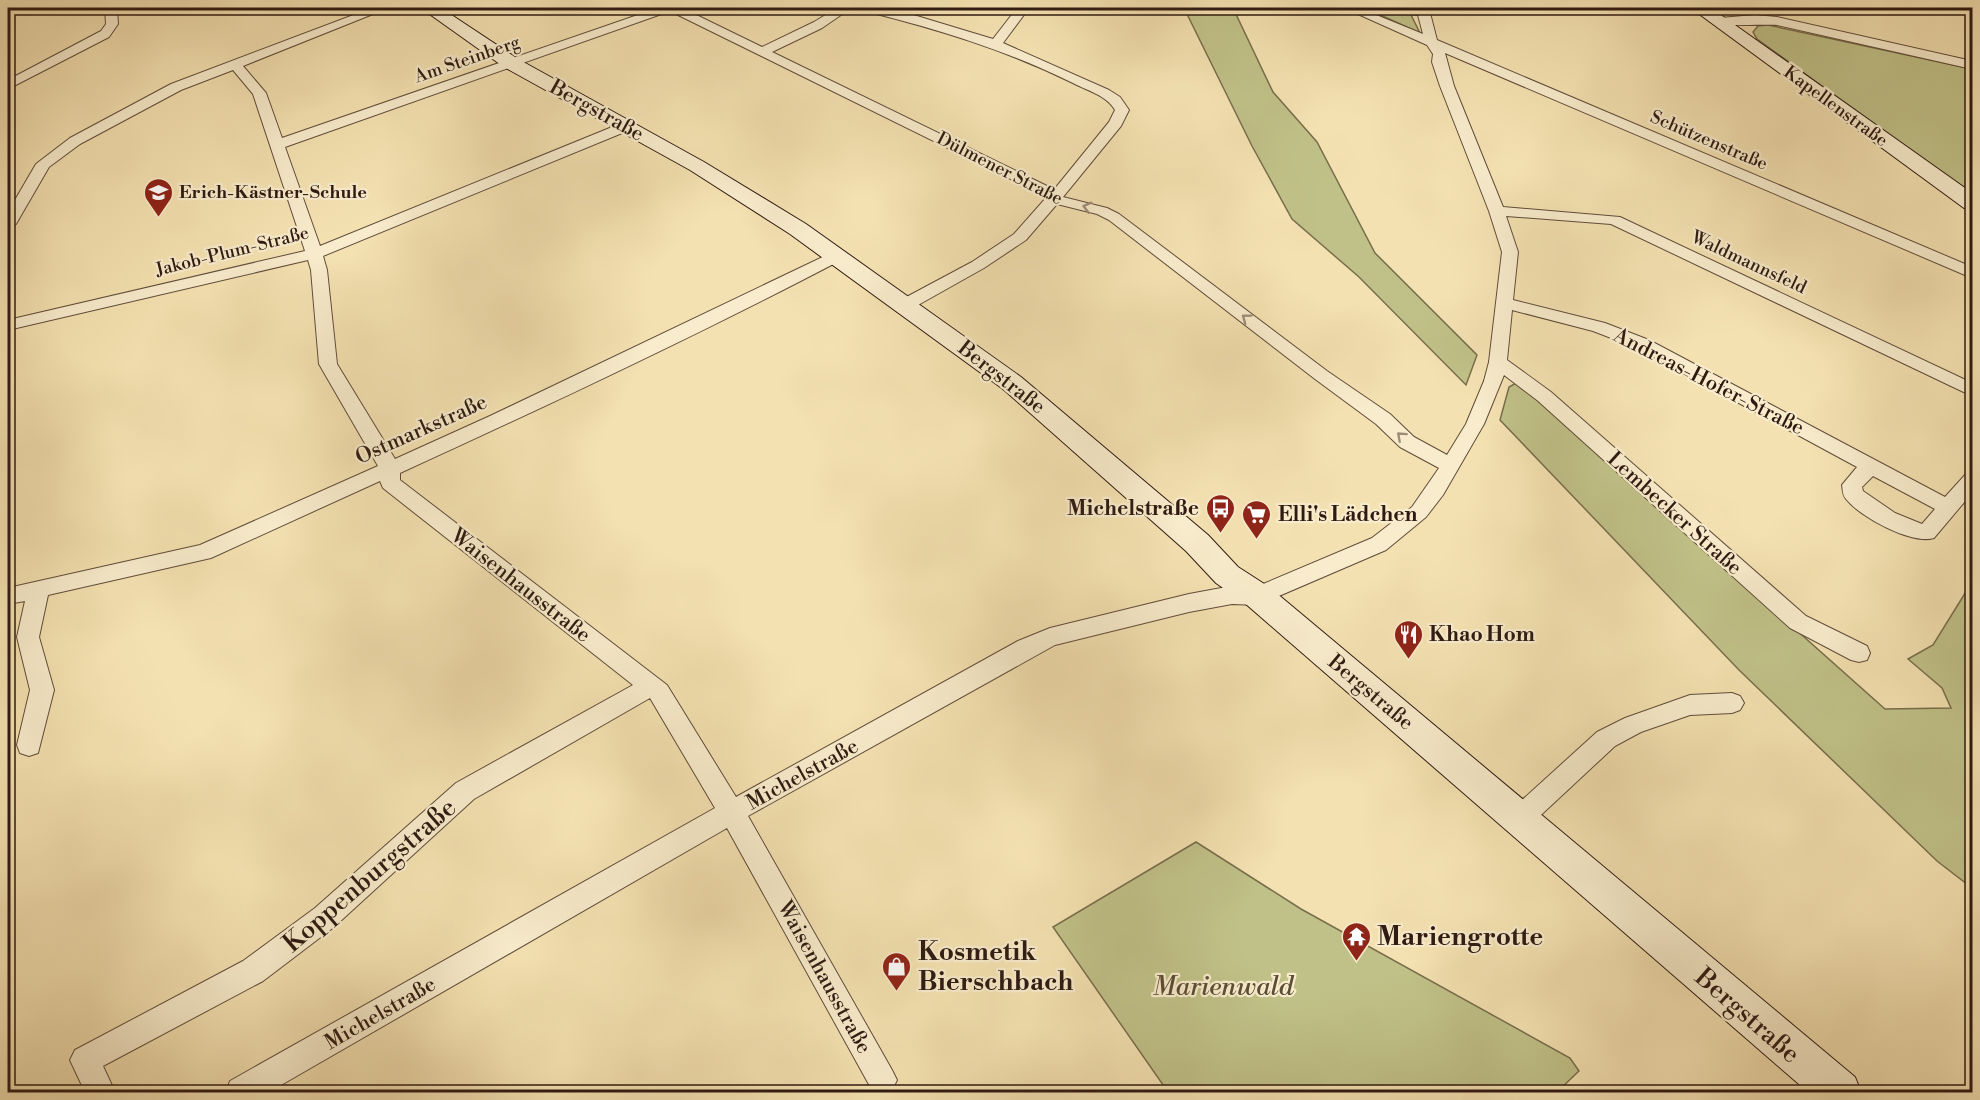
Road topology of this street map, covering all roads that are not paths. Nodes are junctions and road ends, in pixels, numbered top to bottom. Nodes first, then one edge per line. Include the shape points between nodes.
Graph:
1 (111, 8) edge
2 (382, 8) edge
3 (430, 8) edge
4 (668, 8) edge
5 (673, 8) edge
6 (845, 8) edge
7 (868, 8) edge
8 (1023, 8) edge
9 (1392, 8) edge
10 (1700, 8) edge
11 (1429, 9) edge
12 (1355, 10) dead end
13 (1720, 22) junction
14 (1431, 42) junction
15 (996, 43) junction
16 (763, 51) junction
17 (511, 63) junction
18 (236, 64) junction
19 (1972, 65) edge
20 (8, 85) edge
21 (627, 126) junction
22 (277, 145) junction
23 (1053, 199) junction
24 (1972, 203) edge
25 (1497, 211) junction
26 (8, 224) edge
27 (313, 254) junction
28 (837, 256) junction
29 (1972, 273) edge
30 (1506, 303) junction
31 (905, 305) junction
32 (8, 325) edge
33 (1498, 362) junction
34 (1972, 390) edge
35 (1871, 465) junction
36 (1450, 466) junction
37 (390, 470) junction
38 (1972, 480) edge
39 (1948, 507) junction
40 (39, 589) junction
41 (8, 596) edge
42 (1258, 596) junction
43 (1859, 653) dead end
44 (651, 686) junction
45 (1732, 703) dead end
46 (29, 745) dead end
47 (732, 812) junction
48 (1520, 819) junction
49 (882, 1080) dead end
50 (1820, 1086) edge
51 (100, 1092) edge
52 (241, 1092) edge

1 - 20 street via 112,24 105,34
2 - 18 street
3 - 17 street, Bergstraße
4 - 17 street, Am Steinberg
5 - 16 street, Dülmener Straße
6 - 16 street
7 - 15 street via 938,24
8 - 15 street
9 - 11 street
10 - 13 street, Kapellenstraße
11 - 14 street, Michelstraße
12 - 14 street, Schützenstraße
13 - 19 street via 1777,21
13 - 24 street, Kapellenstraße
14 - 25 street, Michelstraße via 1439,54 1447,86
14 - 29 street, Schützenstraße
15 - 23 street via 1107,95 1122,110 1110,131
16 - 23 street, Dülmener Straße via 1042,189
17 - 21 street, Bergstraße
17 - 22 street, Am Steinberg
18 - 22 street, Waisenhausstraße via 259,93
18 - 26 street via 149,99 58,151 39,169
21 - 27 street, Jakob-Plum-Straße
21 - 28 street, Bergstraße via 771,211
22 - 27 street, Waisenhausstraße
23 - 31 street via 1027,231 1004,249
36 -> 23 street, Dülmener Straße via 1407,442 1375,413 1114,217
25 - 30 street, Michelstraße via 1509,252
25 - 34 street, Waldmannsfeld via 1614,220
27 - 32 street, Jakob-Plum-Straße
27 - 37 street, Waisenhausstraße via 319,270 328,364
28 - 31 street, Bergstraße
28 - 37 street, Ostmarkstraße
30 - 33 street, Michelstraße
30 - 35 street, Andreas-Hofer-Straße via 1599,327 1643,344
31 - 42 street, Bergstraße via 1035,401 1197,543 1227,575
33 - 36 street, Michelstraße via 1475,424
33 - 43 street, Lembecker Straße via 1544,396 1798,622
35 - 39 street, Andreas-Hofer-Straße
35 - 39 street via 1852,485 1853,494 1906,527 1927,531
36 - 42 street, Michelstraße via 1419,512 1379,544
37 - 40 street, Ostmarkstraße via 204,552
37 - 44 street, Waisenhausstraße via 390,483
38 - 39 street
40 - 41 street, Ostmarkstraße
40 - 46 street via 28,637 42,690
42 - 47 street, Michelstraße via 1233,594 1050,637
42 - 48 street, Bergstraße
44 - 47 street, Waisenhausstraße via 665,700
44 - 51 street, Koppenburgstraße via 438,810 331,913 273,958 85,1060
45 - 48 street via 1690,705 1620,730
47 - 49 street, Waisenhausstraße
47 - 52 street, Michelstraße
48 - 50 street, Bergstraße

